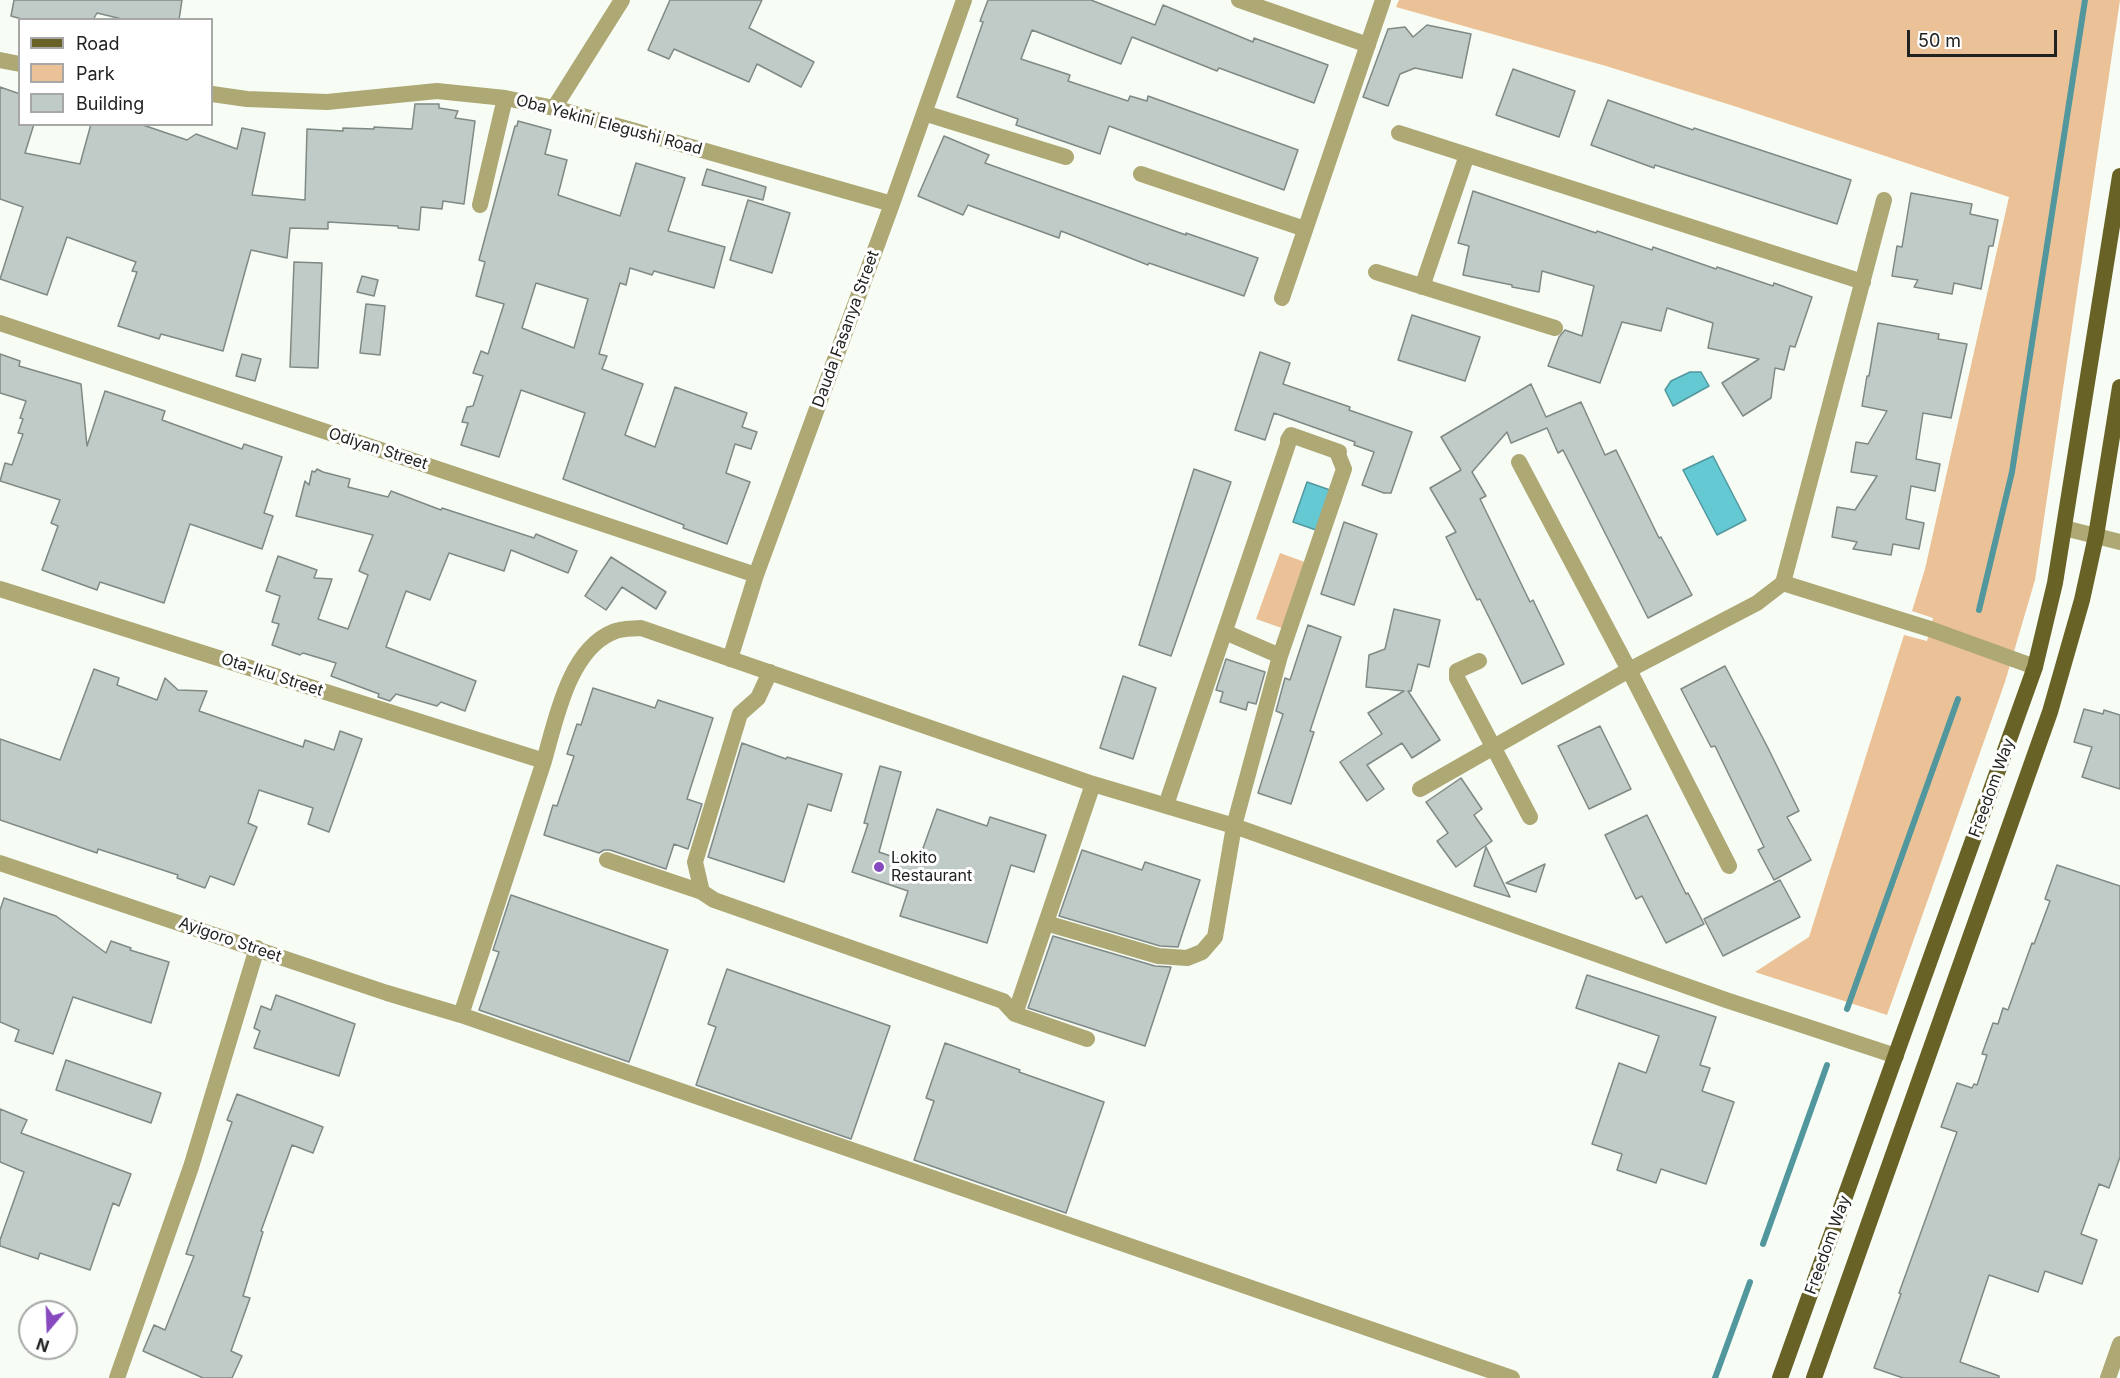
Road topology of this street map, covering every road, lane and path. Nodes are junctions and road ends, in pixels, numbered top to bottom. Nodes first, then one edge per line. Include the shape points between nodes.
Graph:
1 (622, 0) edge
2 (964, 0) edge
3 (1239, 0) edge
4 (1383, 0) edge
5 (1368, 45) junction
6 (0, 60) edge
7 (18, 64) edge
8 (213, 94) edge
9 (506, 98) junction
10 (554, 108) junction
11 (924, 113) junction
12 (1399, 133) dead end
13 (1467, 154) junction
14 (1066, 158) dead end
15 (1141, 174) dead end
16 (2120, 176) edge
17 (1884, 200) dead end
18 (892, 204) junction
19 (480, 205) dead end
20 (1305, 229) junction
21 (1376, 272) dead end
22 (1863, 282) junction
23 (1422, 287) junction
24 (1282, 298) dead end
25 (0, 323) edge
26 (1555, 328) dead end
27 (2120, 387) edge
28 (1519, 462) dead end
29 (2064, 528) junction
30 (2096, 536) junction
31 (2120, 542) edge
32 (756, 575) junction
33 (1783, 583) junction
34 (0, 589) edge
35 (1225, 632) junction
36 (1280, 656) junction
37 (730, 659) junction
38 (1479, 661) dead end
39 (2035, 666) junction
40 (1629, 670) junction
41 (770, 672) junction
42 (1493, 748) junction
43 (544, 761) junction
44 (1093, 784) junction
45 (1420, 789) dead end
46 (1166, 805) junction
47 (1530, 817) dead end
48 (1234, 826) junction
49 (608, 860) dead end
50 (0, 863) edge
51 (1729, 866) dead end
52 (702, 892) junction
53 (1046, 922) junction
54 (257, 948) junction
55 (1015, 1014) junction
56 (461, 1015) junction
57 (1087, 1039) dead end
58 (1896, 1056) junction
59 (2120, 1344) edge
60 (117, 1378) edge
61 (1512, 1378) edge
62 (1780, 1378) edge
63 (1814, 1378) edge
64 (2108, 1378) edge

1 - 10 street
2 - 11 street, Dauda Fasanya Street
3 - 5 street
4 - 5 street
5 - 20 street
6 - 7 street
8 - 9 street, Oba Yekini Elegushi Road via 327,102 437,91
9 - 10 street, Oba Yekini Elegushi Road
9 - 19 street
10 - 18 street, Oba Yekini Elegushi Road
11 - 14 street
11 - 18 street, Dauda Fasanya Street
12 - 13 street
13 - 22 street
13 - 23 street
15 - 20 street
16 - 29 main road, Freedom Way
17 - 22 street
18 - 32 street, Dauda Fasanya Street
20 - 24 street
21 - 23 street
22 - 33 street
23 - 26 street
25 - 32 street, Odiyan Street
27 - 30 main road, Freedom Way
28 - 40 street
29 - 30 street
29 - 39 main road, Freedom Way
30 - 31 street
30 - 63 main road, Freedom Way via 2050,712
32 - 37 street, Dauda Fasanya Street
33 - 39 street
33 - 40 street via 1757,603
34 - 43 street, Ota-Iku Street
35 - 36 street
35 - 36 street via 1291,435 1339,452 1344,470
35 - 46 street
36 - 48 street
37 - 41 street
37 - 43 street via 641,628 614,631 590,648 576,666
38 - 42 street via 1456,675
39 - 58 main road, Freedom Way
40 - 42 street
40 - 51 street
41 - 44 street
41 - 52 street via 758,698 740,714 695,862
42 - 45 street
42 - 47 street
43 - 56 street
44 - 46 street
44 - 53 street
46 - 48 street
48 - 53 street via 1215,937 1202,952 1187,958 1158,956
48 - 58 street
49 - 52 street
50 - 54 street, Ayigoro Street
52 - 55 street via 714,900 1003,1001
53 - 55 street
54 - 56 street, Ayigoro Street
54 - 60 street via 190,1167
55 - 57 street
56 - 61 street, Ayigoro Street
58 - 62 main road, Freedom Way
59 - 64 street

